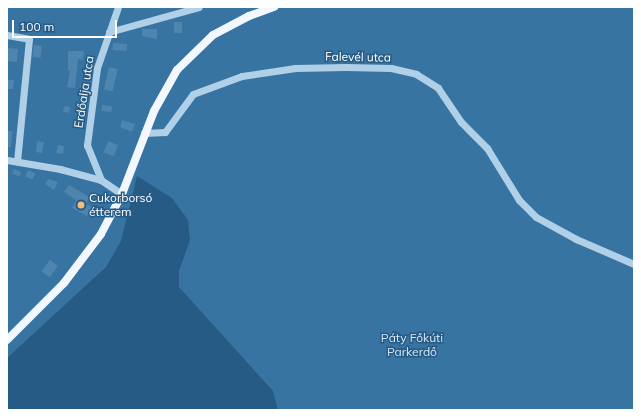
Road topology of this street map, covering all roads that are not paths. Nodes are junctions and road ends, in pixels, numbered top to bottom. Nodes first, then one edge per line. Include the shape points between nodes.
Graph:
1 (118, 7) edge
2 (199, 7) edge
3 (274, 7) edge
4 (109, 32) junction
5 (7, 35) edge
6 (144, 133) junction
7 (7, 160) edge
8 (18, 161) junction
9 (101, 180) junction
10 (122, 194) junction
11 (634, 264) edge
12 (7, 340) edge

1 - 4 street, Erdőalja utca
2 - 4 street
3 - 6 main road via 224,28 189,56 164,91
4 - 9 street, Erdőalja utca via 97,68 87,145
5 - 8 street via 29,39
6 - 10 main road
6 - 11 street, Falevél utca via 165,132 185,101 193,94 242,76 295,68 346,67 392,68 416,74 438,88 461,122 487,148 520,200 536,217 576,239
7 - 8 street
8 - 9 street
9 - 10 street
10 - 12 main road via 101,234 83,260

